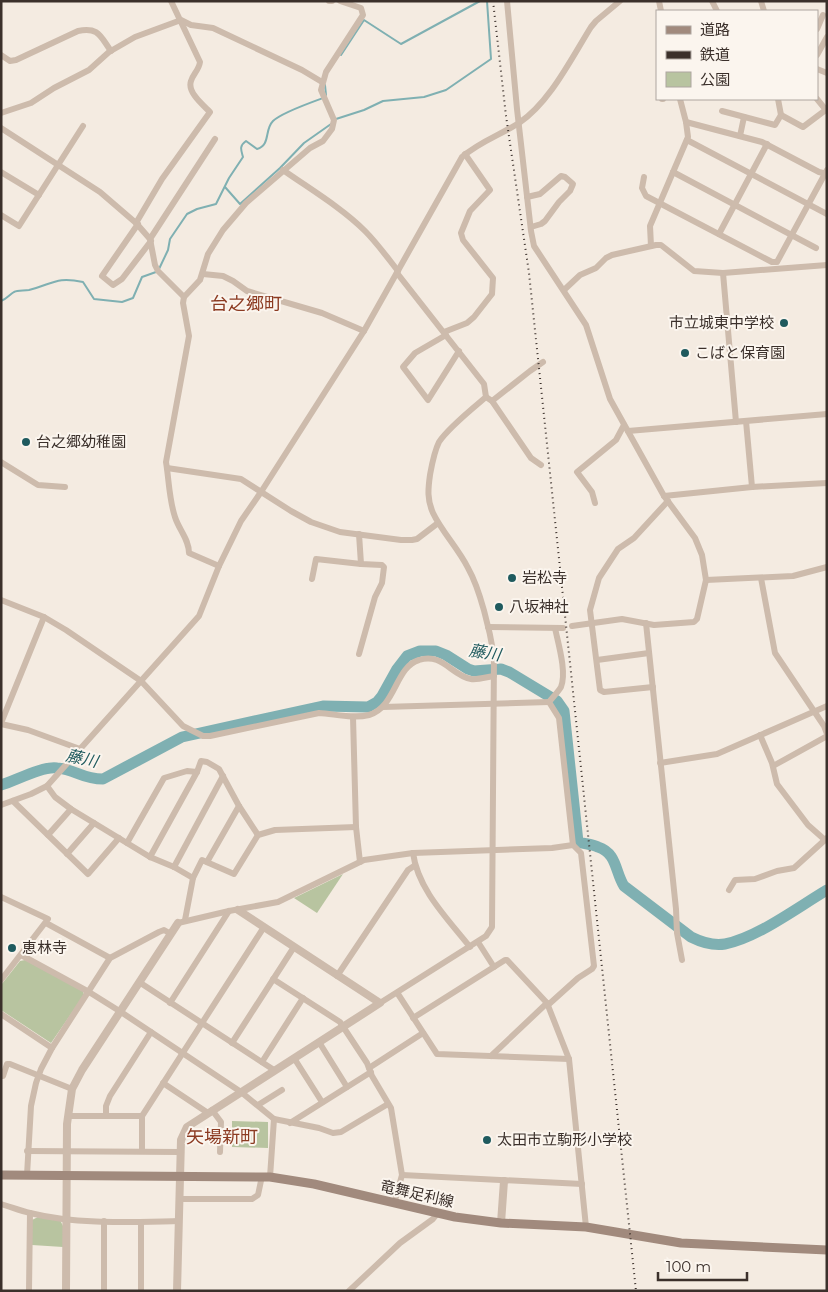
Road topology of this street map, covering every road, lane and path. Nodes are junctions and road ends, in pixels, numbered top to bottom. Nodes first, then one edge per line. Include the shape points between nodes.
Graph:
1 (171, 1) edge
2 (340, 1) edge
3 (507, 1) edge
4 (620, 1) edge
5 (823, 16) dead end
6 (181, 20) junction
7 (818, 28) edge
8 (827, 36) edge
9 (111, 50) junction
10 (818, 52) edge
11 (1, 56) edge
12 (322, 82) junction
13 (680, 100) edge
14 (778, 100) edge
15 (826, 109) edge
16 (722, 111) dead end
17 (1, 113) edge
18 (781, 115) junction
19 (744, 117) junction
20 (686, 122) junction
21 (519, 123) junction
22 (83, 126) dead end
23 (1, 128) edge
24 (740, 136) junction
25 (215, 139) dead end
26 (687, 140) junction
27 (767, 144) junction
28 (465, 154) junction
29 (58, 165) junction
30 (283, 170) junction
31 (1, 172) edge
32 (673, 172) junction
33 (826, 173) edge
34 (751, 174) junction
35 (644, 177) dead end
36 (39, 196) junction
37 (527, 197) junction
38 (660, 203) junction
39 (808, 204) junction
40 (735, 205) junction
41 (827, 214) edge
42 (1, 215) edge
43 (137, 223) junction
44 (531, 227) junction
45 (719, 234) junction
46 (792, 235) junction
47 (151, 240) junction
48 (651, 246) junction
49 (816, 248) dead end
50 (827, 264) edge
51 (397, 272) junction
52 (723, 273) junction
53 (203, 274) junction
54 (564, 290) junction
55 (184, 297) junction
56 (364, 331) junction
57 (445, 333) junction
58 (459, 351) junction
59 (543, 362) dead end
60 (489, 399) junction
61 (827, 414) edge
62 (746, 421) junction
63 (736, 422) junction
64 (626, 428) junction
65 (1, 462) edge
66 (541, 465) dead end
67 (167, 468) junction
68 (827, 483) edge
69 (65, 487) dead end
70 (752, 487) junction
71 (261, 492) junction
72 (666, 498) junction
73 (595, 503) dead end
74 (438, 523) junction
75 (359, 534) junction
76 (361, 564) junction
77 (219, 566) junction
78 (827, 567) edge
79 (761, 578) junction
80 (312, 579) dead end
81 (706, 580) junction
82 (1, 600) edge
83 (44, 617) junction
84 (592, 623) junction
85 (646, 623) junction
86 (572, 626) dead end
87 (488, 627) junction
88 (555, 628) junction
89 (563, 628) dead end
90 (649, 653) junction
91 (359, 654) dead end
92 (597, 660) junction
93 (494, 676) junction
94 (141, 681) junction
95 (653, 686) junction
96 (549, 702) junction
97 (495, 704) junction
98 (827, 706) edge
99 (383, 707) junction
100 (813, 711) junction
101 (353, 717) junction
102 (1, 724) edge
103 (760, 735) junction
104 (827, 735) edge
105 (80, 749) junction
106 (660, 762) junction
107 (773, 766) junction
108 (197, 772) junction
109 (223, 776) junction
110 (47, 786) junction
111 (12, 801) junction
112 (1, 805) edge
113 (239, 806) junction
114 (71, 809) junction
115 (94, 823) junction
116 (356, 827) junction
117 (48, 835) junction
118 (258, 835) junction
119 (120, 838) junction
120 (826, 839) edge
121 (127, 843) junction
122 (572, 845) junction
123 (494, 850) junction
124 (413, 853) junction
125 (66, 854) junction
126 (150, 857) junction
127 (207, 862) junction
128 (360, 862) junction
129 (414, 866) junction
130 (174, 867) junction
131 (193, 878) junction
132 (729, 890) dead end
133 (1, 897) edge
134 (233, 911) junction
135 (181, 922) junction
136 (46, 923) junction
137 (264, 927) junction
138 (171, 934) junction
139 (478, 942) junction
140 (294, 947) junction
141 (470, 947) junction
142 (21, 956) junction
143 (110, 958) junction
144 (682, 960) dead end
145 (494, 967) junction
146 (337, 976) junction
147 (273, 979) junction
148 (1, 980) edge
149 (139, 982) junction
150 (89, 992) junction
151 (398, 994) junction
152 (303, 998) junction
153 (170, 1003) junction
154 (380, 1004) junction
155 (547, 1004) junction
156 (121, 1012) junction
157 (1, 1014) edge
158 (413, 1018) junction
159 (202, 1023) junction
160 (344, 1026) junction
161 (151, 1032) junction
162 (423, 1033) junction
163 (319, 1042) junction
164 (232, 1043) junction
165 (52, 1048) junction
166 (182, 1053) junction
167 (491, 1056) junction
168 (294, 1058) junction
169 (568, 1059) junction
170 (262, 1062) junction
171 (274, 1070) junction
172 (370, 1070) junction
173 (39, 1075) junction
174 (1, 1076) edge
175 (163, 1083) junction
176 (347, 1086) junction
177 (72, 1089) junction
178 (282, 1090) dead end
179 (241, 1092) junction
180 (322, 1102) junction
181 (388, 1104) junction
182 (258, 1106) junction
183 (210, 1112) junction
184 (68, 1116) junction
185 (106, 1116) junction
186 (142, 1116) junction
187 (274, 1120) junction
188 (290, 1123) junction
189 (27, 1151) junction
190 (68, 1151) junction
191 (142, 1151) junction
192 (180, 1152) junction
193 (220, 1152) dead end
194 (1, 1175) edge
195 (27, 1175) junction
196 (68, 1175) junction
197 (402, 1175) junction
198 (180, 1176) junction
199 (266, 1176) junction
200 (504, 1181) junction
201 (582, 1184) junction
202 (180, 1199) junction
203 (1, 1204) edge
204 (394, 1204) junction
205 (30, 1213) junction
206 (437, 1214) junction
207 (67, 1219) junction
208 (104, 1221) junction
209 (179, 1221) junction
210 (141, 1222) junction
211 (501, 1223) junction
212 (586, 1227) junction
213 (827, 1250) edge
214 (30, 1291) edge
215 (66, 1291) edge
216 (104, 1291) edge
217 (141, 1291) edge
218 (178, 1291) edge
219 (349, 1291) edge

1 - 6 street
2 - 12 street via 361,8 363,15
3 - 21 street
4 - 21 street via 596,21 546,97
5 - 7 street
6 - 9 street
6 - 12 street via 213,28
6 - 43 street via 200,62 191,80 191,91 210,112 162,179
8 - 10 street
9 - 11 street via 96,32 86,29 16,60 10,61
9 - 17 street via 89,70 31,103
12 - 30 street via 321,90 334,120 332,128 324,141
13 - 20 street
14 - 18 street
15 - 18 street via 803,126
16 - 19 street
18 - 19 street via 775,125
19 - 24 street
20 - 24 street
20 - 26 street
21 - 28 street
21 - 37 street
22 - 29 street
23 - 29 street
24 - 27 street
25 - 47 street
26 - 32 street
26 - 34 street
27 - 33 street
27 - 34 street
28 - 51 street
28 - 57 street via 490,190 470,211 461,233 463,240 494,278 493,292 474,317
29 - 36 street
29 - 43 street via 100,192
30 - 51 street via 366,232
30 - 53 street via 223,230 208,254
31 - 36 street
32 - 38 street
32 - 40 street
33 - 39 street
34 - 39 street
34 - 40 street
35 - 38 street via 642,184 646,196
36 - 42 street via 19,226
37 - 44 street
37 - 44 street via 540,194 561,176 573,184 545,221
38 - 45 street
38 - 48 street via 650,226
39 - 41 street
39 - 46 street
40 - 45 street
40 - 46 street
43 - 47 street
43 - 47 street via 102,276 113,285 122,279
44 - 54 street via 534,246
45 - 46 street via 772,262 777,262
46 - 49 street
47 - 55 street via 158,271
48 - 52 street via 661,245 694,271
48 - 54 street via 606,258
50 - 52 street
51 - 56 street
51 - 57 street
52 - 63 street
53 - 55 street
53 - 56 street via 223,276 247,291 322,313
54 - 64 street via 586,325 609,397
55 - 67 street via 189,336
56 - 71 street
57 - 58 street
57 - 58 street via 415,353 403,367 428,400
58 - 60 street via 484,384
59 - 60 street
60 - 66 street via 530,458
60 - 74 street via 468,412 440,441 436,450 428,502
61 - 62 street
62 - 63 street
62 - 70 street
63 - 64 street
64 - 72 street
64 - 73 street via 577,472 592,492
65 - 69 street via 38,485
67 - 71 street via 237,478
67 - 77 street via 175,518 189,545 189,553
68 - 70 street
70 - 72 street
71 - 75 street via 311,522 340,532
71 - 77 street via 241,520
72 - 81 street via 695,538
72 - 84 street via 634,538 618,549 599,578 590,610
74 - 75 street via 412,540
74 - 87 street via 469,570
75 - 76 street
76 - 80 street via 316,559
76 - 91 street via 384,567
77 - 94 street via 199,616
78 - 79 street via 793,576
79 - 81 street
79 - 100 street via 775,653
81 - 85 street via 694,622
82 - 83 street
83 - 94 street
83 - 102 street
84 - 85 street via 622,619
84 - 86 street
84 - 92 street
85 - 90 street
87 - 88 street
87 - 93 street
88 - 89 street
88 - 96 street via 562,684
90 - 92 street
90 - 95 street
92 - 95 street via 600,690 604,692
93 - 97 street
93 - 99 street via 471,679 438,660 419,659 410,663
94 - 101 street via 183,726 203,736 319,714
94 - 105 street
95 - 106 street
96 - 97 street
96 - 122 street via 559,718
97 - 99 street
97 - 123 street
98 - 100 street
99 - 101 street via 369,715
100 - 103 street
100 - 104 street
101 - 116 street
102 - 105 street
103 - 106 street via 717,754
103 - 107 street
104 - 107 street
105 - 110 street
106 - 144 street
107 - 120 street via 782,790 808,825
108 - 109 street via 201,761 219,769
108 - 121 street via 187,771 164,778
108 - 126 street
109 - 113 street
109 - 130 street
110 - 111 street
110 - 114 street
111 - 112 street
111 - 117 street
113 - 118 street
113 - 127 street
114 - 115 street
114 - 117 street
115 - 119 street
115 - 125 street
116 - 118 street via 275,830
116 - 128 street
117 - 125 street
118 - 127 street via 234,874
119 - 121 street
119 - 125 street via 88,874
120 - 132 street via 794,868 755,879 735,880
121 - 126 street
122 - 123 street
122 - 155 street via 581,853 594,966
123 - 124 street
123 - 139 street via 492,926
124 - 128 street
124 - 129 street
126 - 130 street
127 - 131 street via 202,860
128 - 134 street via 278,902
129 - 141 street via 441,912
129 - 146 street via 408,870
130 - 131 street
131 - 135 street
133 - 136 street via 48,919
134 - 135 street
134 - 137 street
134 - 153 street
135 - 138 street
136 - 142 street
136 - 143 street
137 - 140 street
137 - 159 street
138 - 143 street via 164,930
138 - 149 street
139 - 141 street
139 - 145 street
140 - 146 street
140 - 147 street
141 - 151 street
142 - 148 street
142 - 150 street
143 - 150 street
145 - 155 street via 507,960
145 - 158 street
146 - 154 street
147 - 152 street
147 - 164 street
149 - 153 street
149 - 156 street
150 - 156 street
150 - 165 street
151 - 154 street
151 - 158 street
152 - 160 street
152 - 170 street
153 - 159 street
154 - 160 street
155 - 167 street
155 - 169 street
156 - 161 street
156 - 177 street
157 - 165 street
158 - 162 street
159 - 164 street
159 - 166 street
160 - 163 street
160 - 172 street
161 - 166 street
161 - 185 street via 110,1096
162 - 167 street via 438,1054
162 - 172 street
163 - 168 street
163 - 176 street
164 - 170 street
165 - 173 street
166 - 175 street
166 - 179 street
167 - 169 street
168 - 171 street
168 - 180 street
169 - 201 street
170 - 171 street
171 - 179 street
172 - 176 street
172 - 181 street
173 - 174 street via 7,1064
173 - 177 street
173 - 189 street via 31,1106
175 - 183 street
175 - 186 street
176 - 180 street
177 - 184 street
178 - 182 street
179 - 182 street
179 - 183 street
180 - 188 street
181 - 188 street via 341,1132
181 - 197 street
182 - 187 street
183 - 192 street via 186,1127
183 - 193 street via 221,1122
184 - 185 street
184 - 190 street
185 - 186 street
186 - 191 street
187 - 188 street
187 - 199 street
189 - 190 street
189 - 195 street
190 - 191 street
190 - 196 street
191 - 192 street
192 - 198 street
194 - 195 main road, 竜舞足利線
195 - 196 main road, 竜舞足利線
196 - 198 main road, 竜舞足利線
196 - 207 street
197 - 200 street
197 - 204 street
198 - 199 main road, 竜舞足利線
198 - 202 street
199 - 202 street via 258,1195 252,1199
199 - 204 main road, 竜舞足利線
200 - 201 street
200 - 211 street
201 - 212 street
202 - 209 street
203 - 205 street
204 - 206 main road, 竜舞足利線
205 - 207 street
205 - 214 street
206 - 211 main road, 竜舞足利線
206 - 219 street via 400,1243
207 - 208 street
207 - 215 street
208 - 210 street
208 - 216 street
209 - 210 street
209 - 218 street
210 - 217 street
211 - 212 main road, 竜舞足利線
212 - 213 main road, 竜舞足利線 via 681,1243

